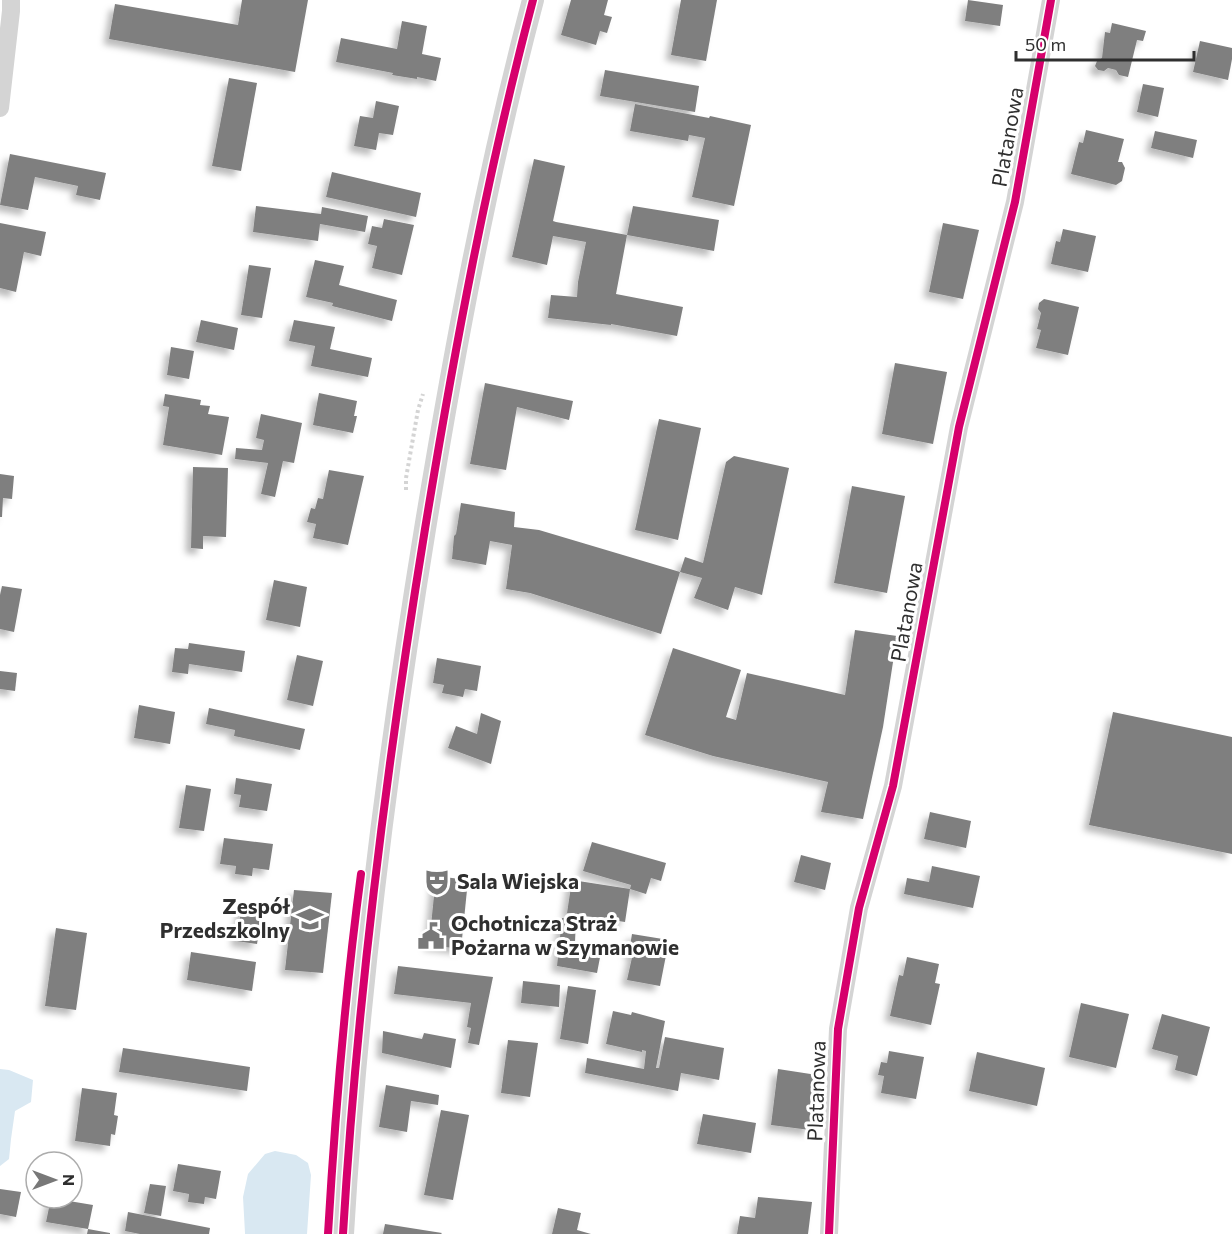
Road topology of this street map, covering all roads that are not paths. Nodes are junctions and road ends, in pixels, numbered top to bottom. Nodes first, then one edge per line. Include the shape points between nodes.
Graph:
1 (11, 0) edge
2 (533, 0) edge
3 (1051, 0) edge
4 (0, 108) edge
5 (343, 1234) edge
6 (829, 1234) edge

1 - 4 street
2 - 5 street via 475,252 412,609 372,910
3 - 6 street, Platanowa via 1015,202 959,427 893,786 859,908 838,1029

